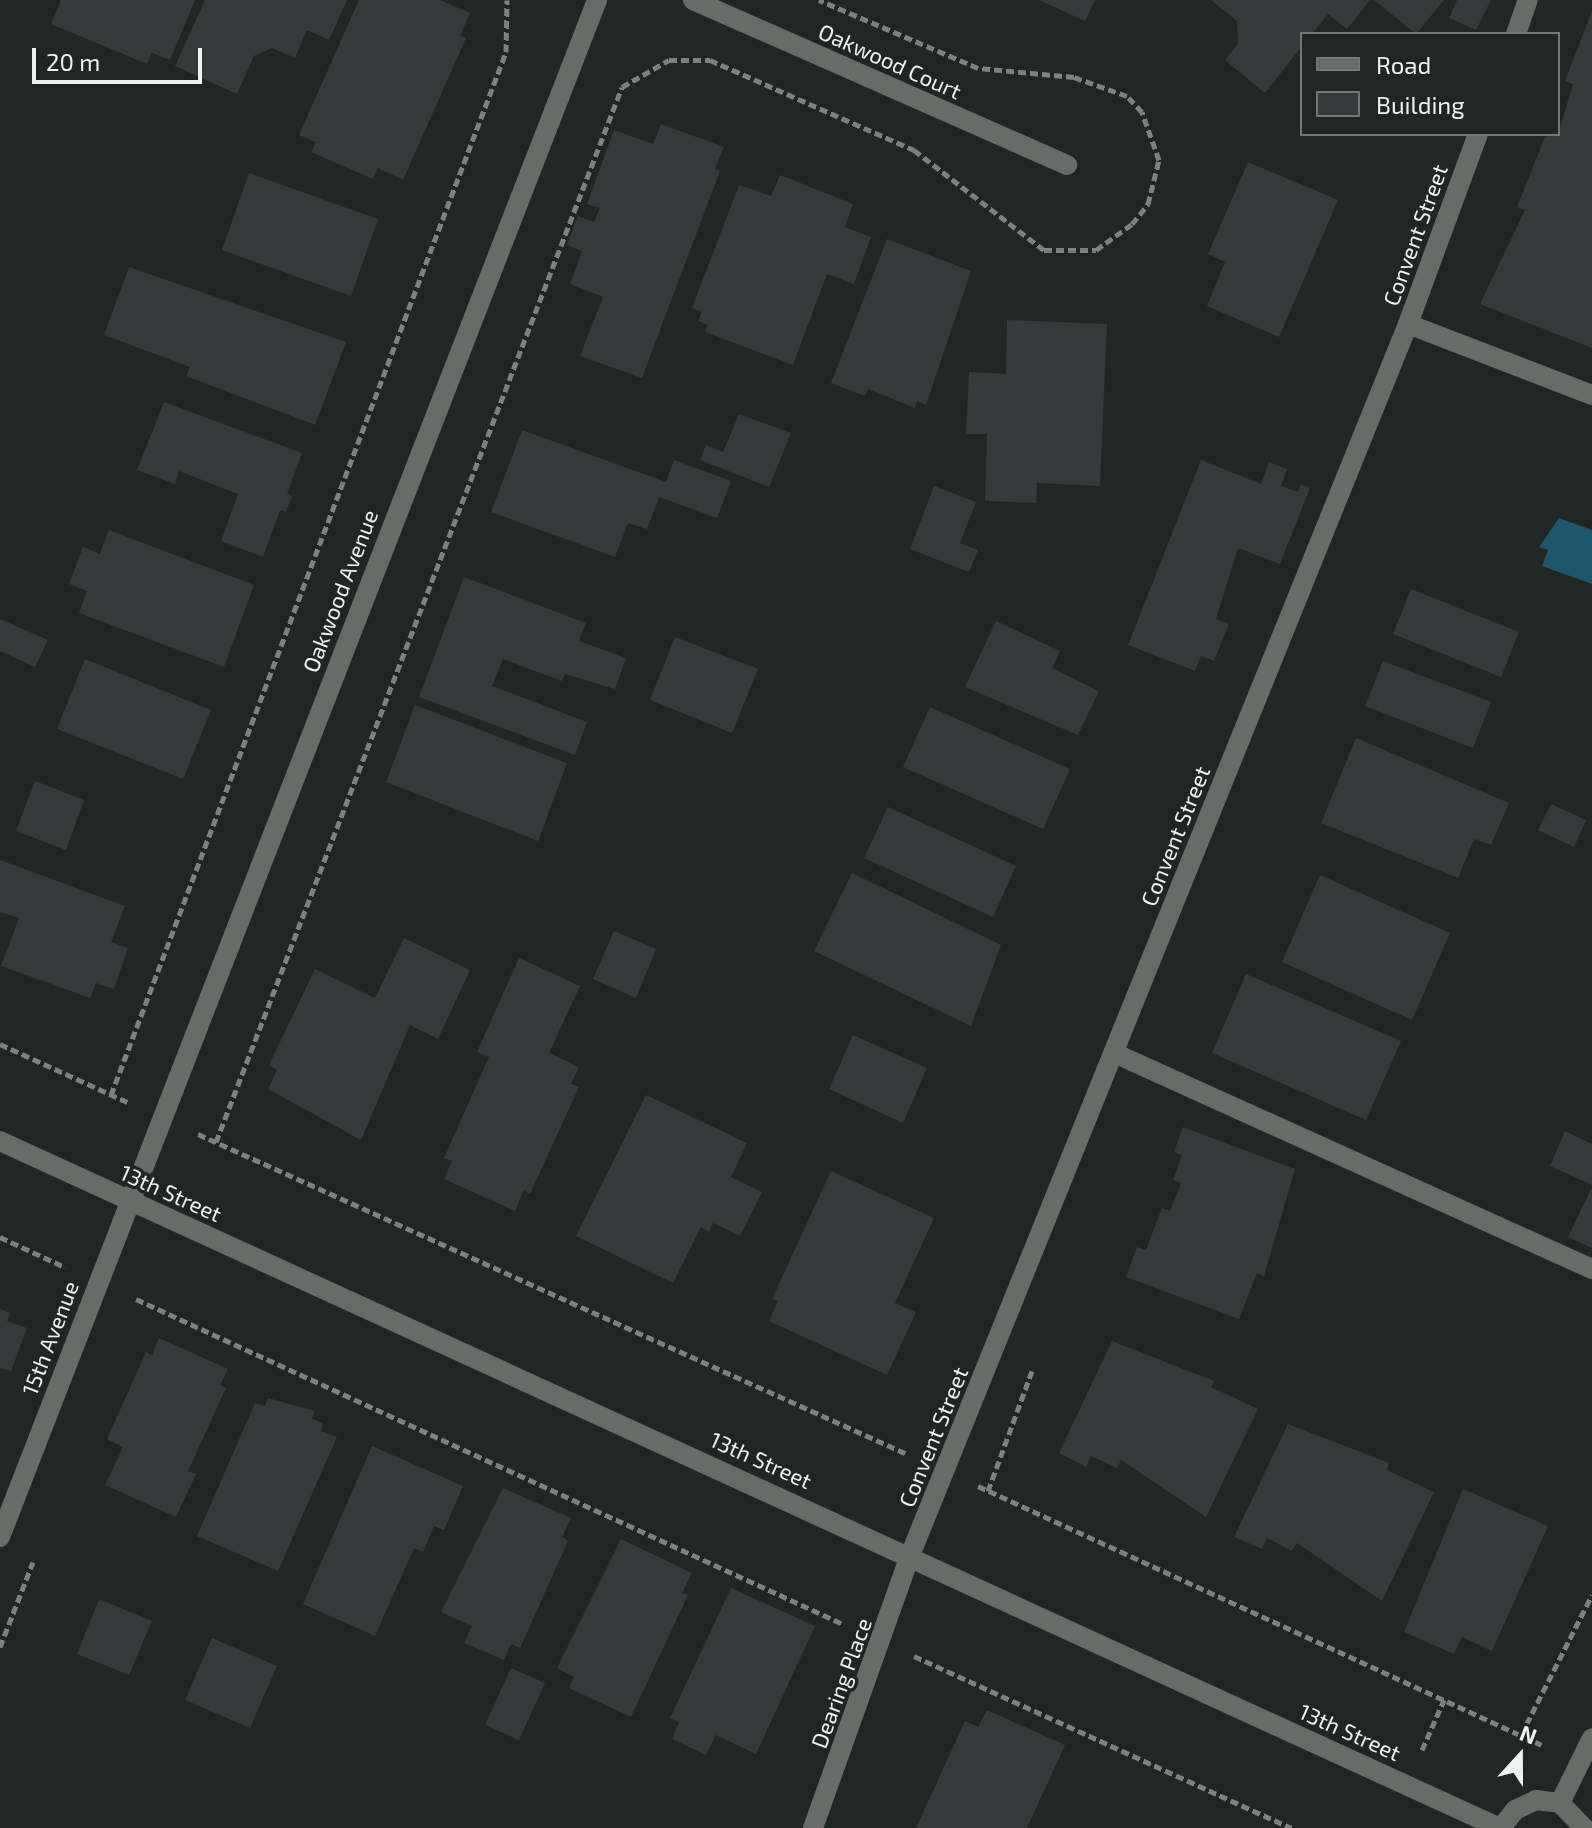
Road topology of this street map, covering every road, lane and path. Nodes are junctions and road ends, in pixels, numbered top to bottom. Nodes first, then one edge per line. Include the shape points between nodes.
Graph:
1 (507, 0) edge
2 (597, 0) edge
3 (693, 0) edge
4 (819, 0) edge
5 (1528, 0) edge
6 (1517, 32) edge
7 (1477, 136) edge
8 (1067, 165) dead end
9 (1408, 324) junction
10 (1592, 395) edge
11 (0, 1044) edge
12 (1114, 1053) junction
13 (111, 1095) junction
14 (161, 1118) junction
15 (0, 1141) edge
16 (216, 1142) junction
17 (128, 1201) junction
18 (0, 1237) edge
19 (1592, 1269) edge
20 (97, 1281) junction
21 (946, 1471) junction
22 (0, 1537) edge
23 (911, 1553) junction
24 (1592, 1595) edge
25 (883, 1643) junction
26 (1444, 1700) junction
27 (1521, 1735) junction
28 (1592, 1738) edge
29 (1580, 1762) junction
30 (1407, 1784) junction
31 (1560, 1803) junction
32 (813, 1828) edge
33 (1292, 1828) edge
34 (1501, 1828) edge
35 (1584, 1828) edge

1 - 13 path via 506,52
2 - 14 street, Oakwood Avenue
3 - 8 street, Oakwood Court
4 - 16 path via 978,68 1074,77 1127,96 1147,122 1159,160 1148,204 1132,224 1096,250 1044,250 927,157 710,60 669,60 622,87
5 - 6 street
7 - 9 street, Convent Street
9 - 10 street
9 - 12 street, Convent Street
11 - 13 path
12 - 19 street
12 - 21 street, Convent Street
13 - 14 path
14 - 16 path
14 - 17 street, Oakwood Avenue
15 - 17 street, 13th Street
16 - 21 path
17 - 20 street, 15th Avenue
17 - 23 street, 13th Street
18 - 20 path
20 - 22 street, 15th Avenue
20 - 25 path
21 - 23 street, Convent Street
21 - 26 path
23 - 25 street, Dearing Place
23 - 30 street, 13th Street
24 - 27 path
25 - 32 street, Dearing Place
25 - 33 path
26 - 27 path
26 - 30 path
27 - 29 path
28 - 29 street
29 - 31 street
30 - 34 street, 13th Street
31 - 34 street, 13th Street via 1525,1803
31 - 35 street

